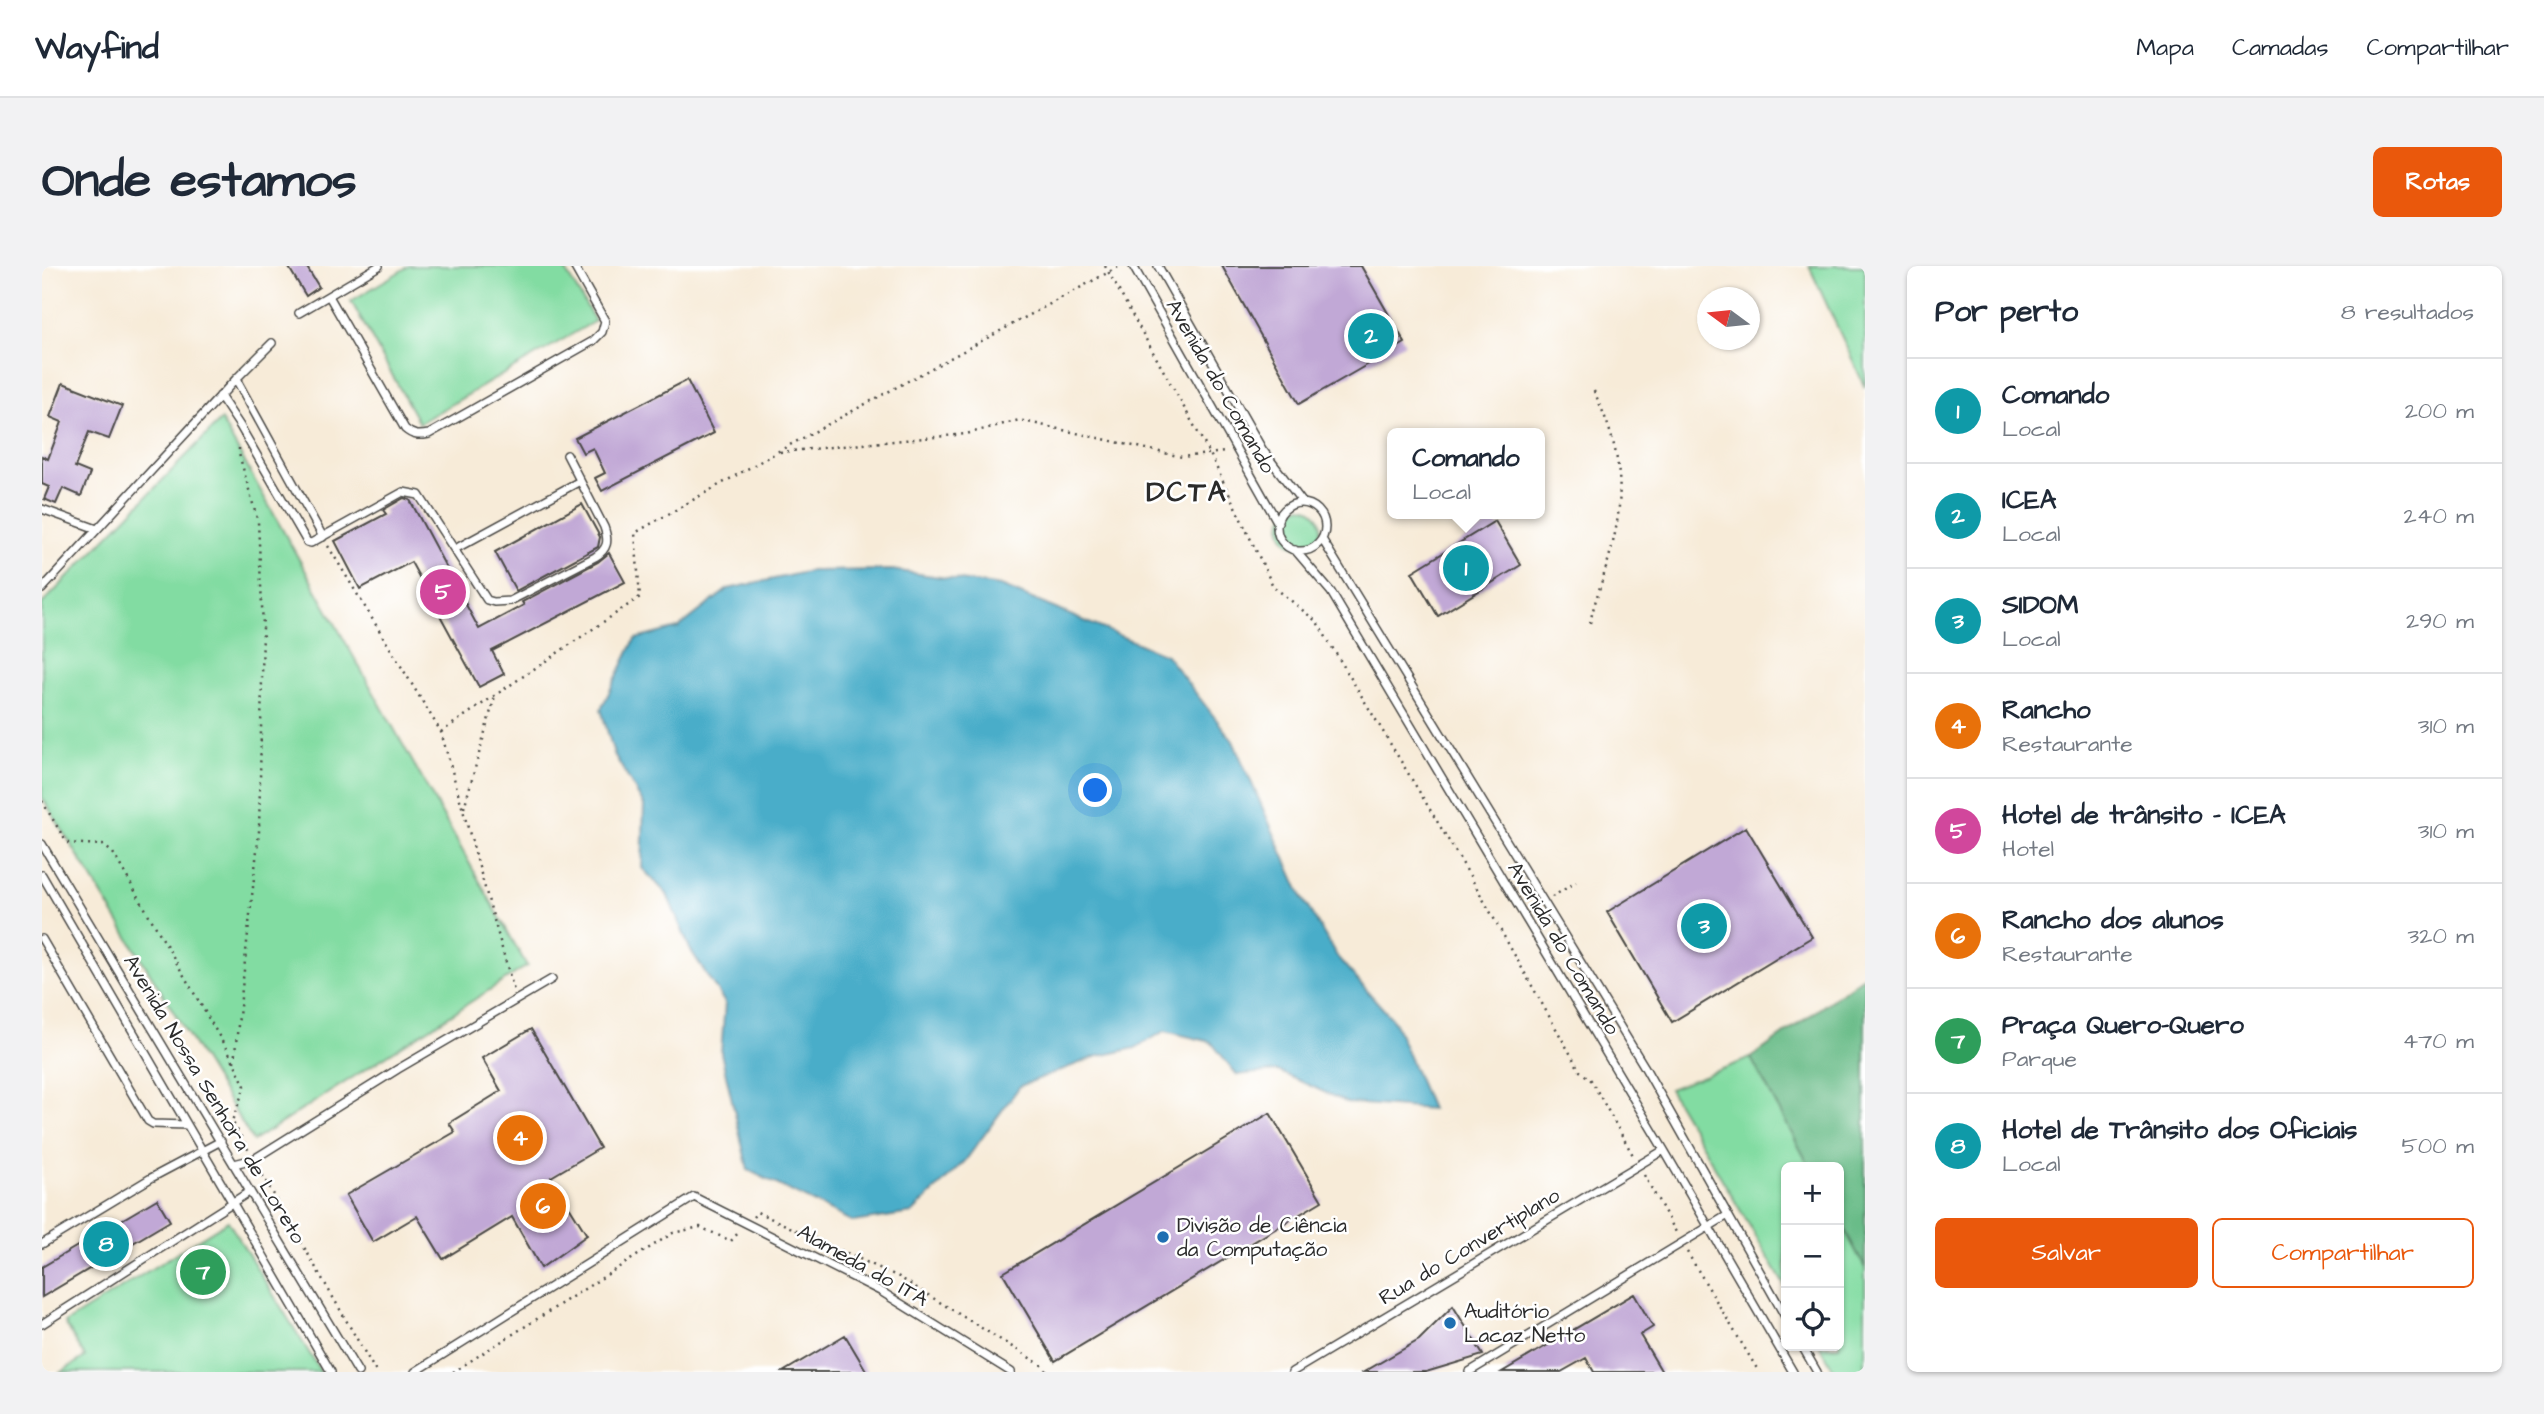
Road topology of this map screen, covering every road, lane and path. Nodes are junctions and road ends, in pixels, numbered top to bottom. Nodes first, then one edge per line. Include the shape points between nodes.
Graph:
1 (379, 266) edge
2 (574, 266) edge
3 (1105, 266) edge
4 (1120, 266) edge
5 (1133, 266) edge
6 (1158, 266) edge
7 (1108, 272) junction
8 (329, 296) junction
9 (299, 313) dead end
10 (272, 343) dead end
11 (236, 379) junction
12 (1592, 387) dead end
13 (220, 396) junction
14 (240, 426) junction
15 (1238, 451) junction
16 (776, 452) junction
17 (1210, 454) junction
18 (567, 455) dead end
19 (580, 481) junction
20 (1303, 503) junction
21 (42, 509) edge
22 (1278, 523) junction
23 (97, 529) junction
24 (323, 537) junction
25 (1322, 539) junction
26 (455, 549) junction
27 (1295, 550) junction
28 (42, 589) edge
29 (1590, 623) dead end
30 (495, 695) junction
31 (442, 732) junction
32 (42, 801) edge
33 (464, 808) junction
34 (42, 844) edge
35 (42, 875) edge
36 (1576, 883) dead end
37 (1543, 902) junction
38 (42, 939) edge
39 (552, 979) dead end
40 (517, 1001) junction
41 (234, 1062) junction
42 (187, 1125) junction
43 (221, 1141) junction
44 (1664, 1150) junction
45 (202, 1151) junction
46 (254, 1159) junction
47 (234, 1164) junction
48 (1638, 1165) junction
49 (249, 1192) junction
50 (232, 1202) junction
51 (1728, 1215) junction
52 (748, 1223) junction
53 (1707, 1227) junction
54 (1682, 1243) junction
55 (42, 1244) edge
56 (1781, 1309) edge
57 (42, 1324) edge
58 (1805, 1351) edge
59 (331, 1372) edge
60 (358, 1372) edge
61 (376, 1372) edge
62 (415, 1372) edge
63 (453, 1372) edge
64 (1011, 1372) edge
65 (1047, 1372) edge
66 (1292, 1372) edge
67 (1469, 1372) edge
68 (1759, 1372) edge
69 (1793, 1372) edge
70 (1817, 1372) edge

1 - 8 lane
2 - 8 lane via 605,321 602,332 421,436 405,429
3 - 7 path
4 - 7 path
5 - 15 lane, Avenida do Comando
6 - 20 lane, Avenida do Comando via 1262,449
7 - 16 path
7 - 17 path
8 - 9 lane
10 - 11 lane
11 - 13 lane
11 - 24 lane
12 - 29 path via 1615,445 1620,500 1618,526
13 - 14 lane
13 - 23 lane
14 - 24 lane via 304,540 311,543
14 - 41 path via 239,454 258,522 263,627 259,832
15 - 17 path
15 - 22 lane, Avenida do Comando
16 - 17 path via 966,434 1019,420 1182,457
16 - 30 path via 635,533 639,597
17 - 48 path via 1273,586 1317,622
18 - 19 lane
19 - 26 lane
19 - 26 lane via 608,538 596,557 510,601 494,602 487,600
20 - 22 lane via 1284,510
20 - 25 lane via 1321,513 1325,525
21 - 23 lane
22 - 27 lane via 1280,537
23 - 28 lane
24 - 26 lane via 403,492 411,492 419,495
24 - 31 path
25 - 27 lane via 1310,549
25 - 37 lane, Avenida do Comando
27 - 44 lane, Avenida do Comando via 1331,592
30 - 31 path
30 - 33 path
31 - 33 path
32 - 41 path via 67,844 103,845 113,853
33 - 40 path
34 - 43 lane, Avenida Nossa Senhora de Loreto
35 - 42 lane, Avenida Nossa Senhora de Loreto
36 - 37 path
37 - 51 lane, Avenida do Comando via 1644,1066
38 - 42 lane via 148,1121
39 - 40 lane
40 - 46 lane
41 - 46 path via 245,1086 232,1121
42 - 45 lane, Avenida Nossa Senhora de Loreto
43 - 45 lane
43 - 47 lane, Avenida Nossa Senhora de Loreto
44 - 48 lane, Rua do Convertiplano
44 - 53 lane, Avenida do Comando
45 - 50 lane, Avenida Nossa Senhora de Loreto
45 - 55 lane
46 - 47 lane
46 - 61 path
47 - 49 lane, Avenida Nossa Senhora de Loreto
48 - 54 path
48 - 66 lane, Rua do Convertiplano
49 - 50 lane
49 - 60 lane, Avenida Nossa Senhora de Loreto
50 - 57 lane
50 - 59 lane, Avenida Nossa Senhora de Loreto
51 - 53 lane
51 - 56 lane, Avenida do Comando
52 - 62 lane, Alameda do ITA via 694,1197
52 - 63 path via 731,1241 700,1227 673,1233
52 - 64 lane, Alameda do ITA via 882,1292
52 - 65 path via 757,1212 899,1277
53 - 54 lane
53 - 69 lane, Avenida do Comando
54 - 67 lane
54 - 68 path
58 - 70 lane

